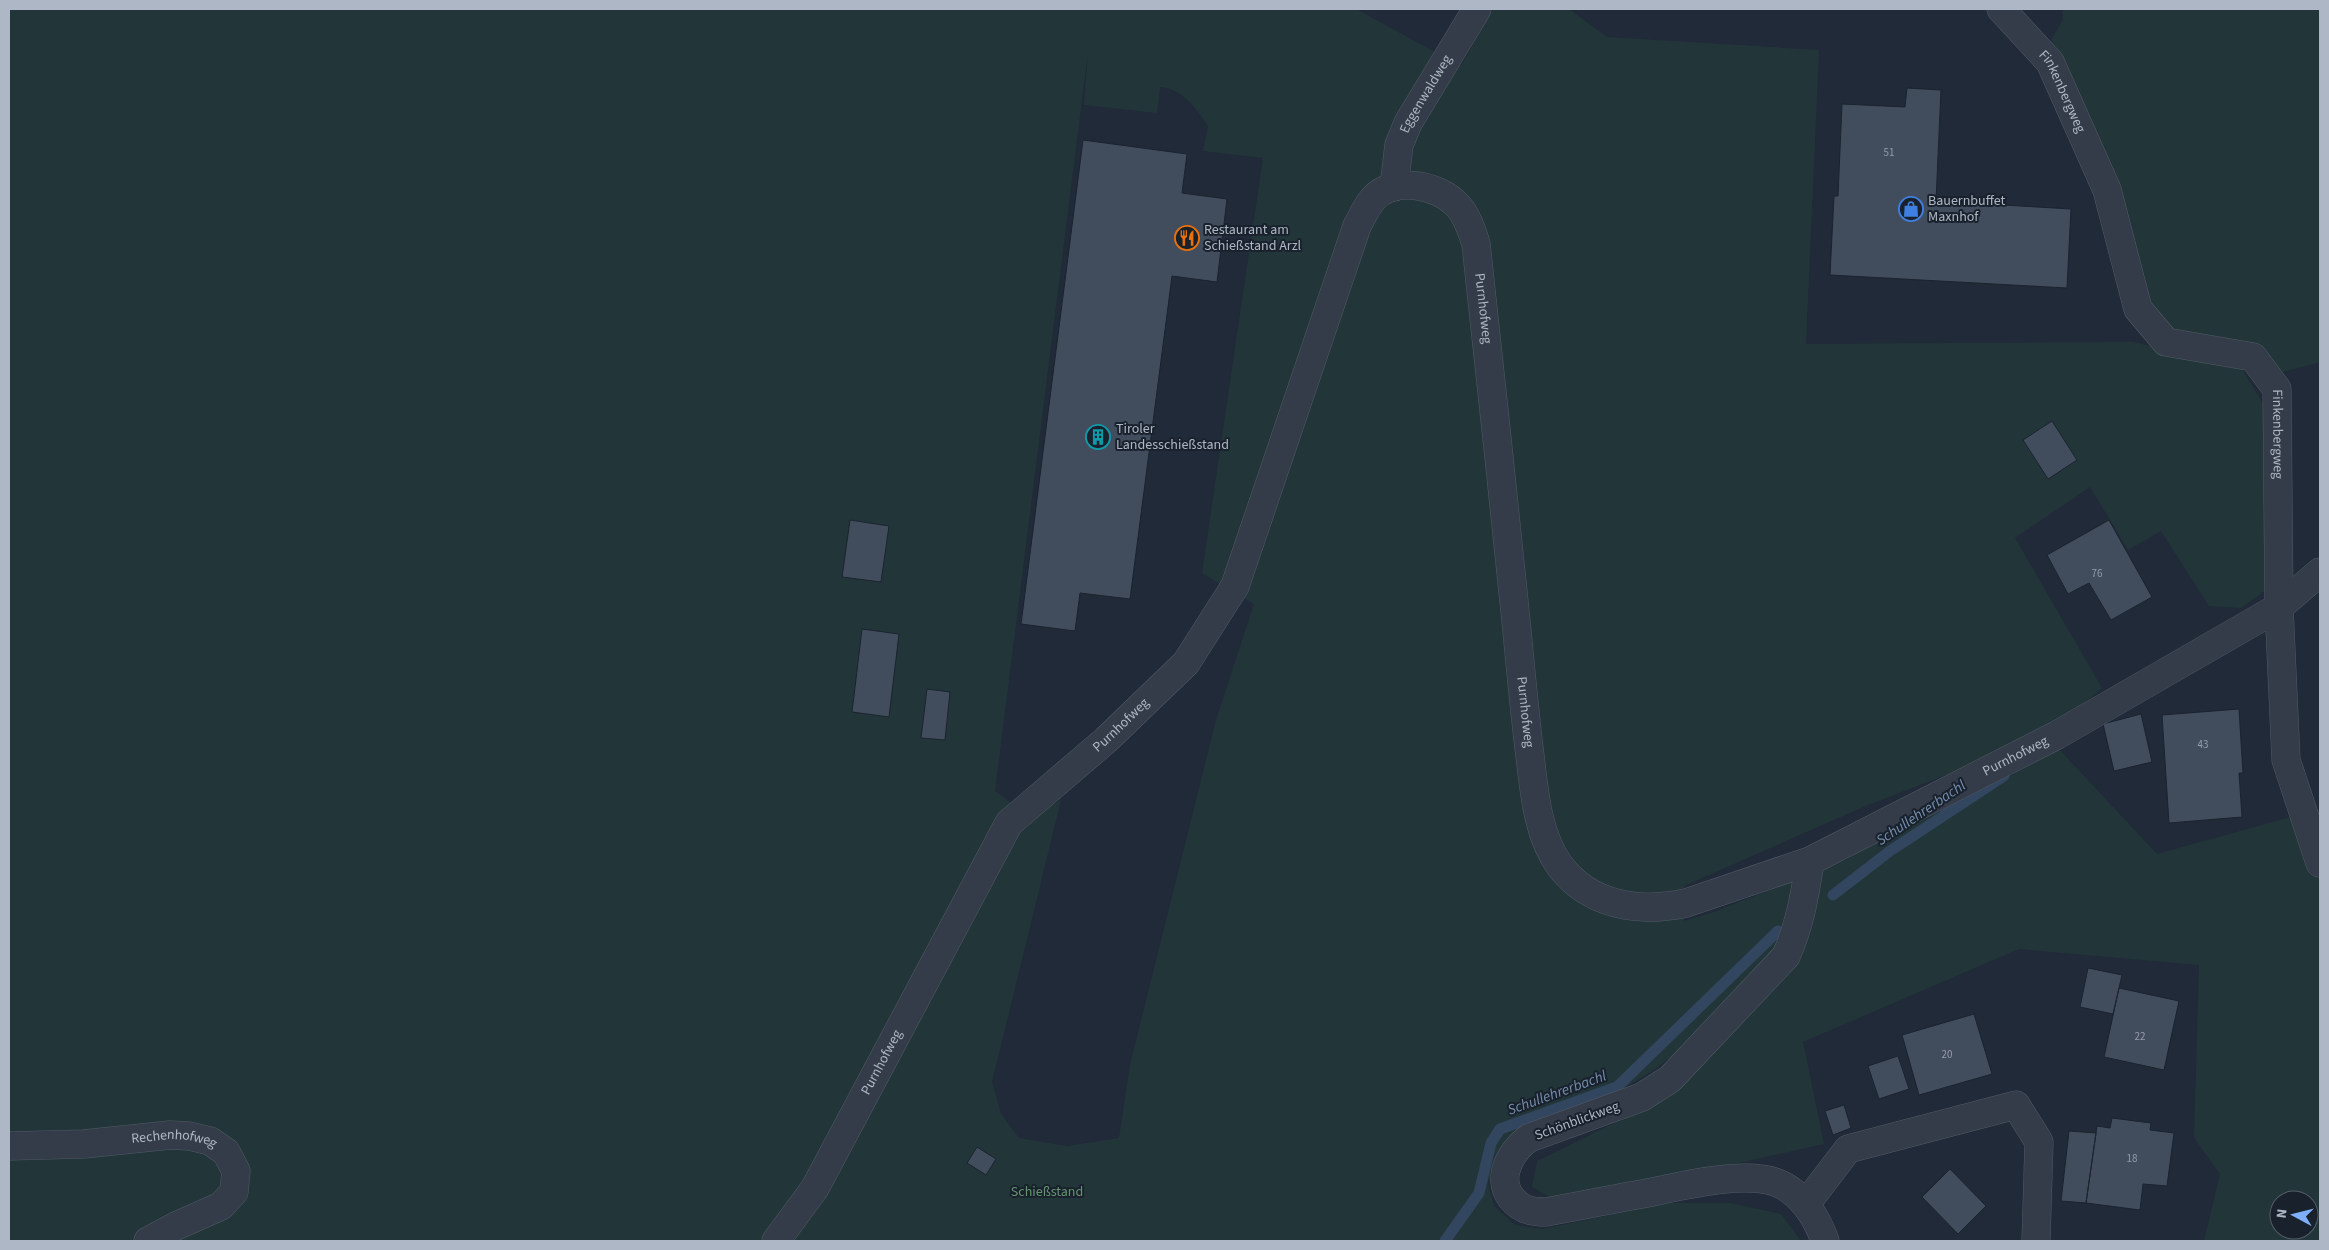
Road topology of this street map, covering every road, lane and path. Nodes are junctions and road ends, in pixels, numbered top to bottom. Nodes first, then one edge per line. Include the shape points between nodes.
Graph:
1 (1477, 9) edge
2 (2001, 9) edge
3 (1394, 187) junction
4 (2320, 572) edge
5 (2279, 607) junction
6 (1810, 861) junction
7 (2320, 863) edge
8 (9, 1146) edge
9 (1806, 1204) junction
10 (148, 1241) edge
11 (776, 1241) edge
12 (1825, 1241) edge
13 (2036, 1241) edge

1 - 3 street, Eggenwaldweg via 1408,122 1397,152
2 - 5 street, Finkenbergweg via 2050,62 2108,190 2138,309 2166,342 2253,357 2278,389
3 - 6 street, Purnhofweg via 1412,185 1446,197 1464,215 1476,244 1534,789 1550,848 1560,865 1576,883 1601,898 1627,907 1653,908 1686,903
3 - 11 street, Purnhofweg via 1374,199 1358,226 1234,586 1186,663 1106,740 1008,823 815,1188
4 - 5 street, Purnhofweg
5 - 6 street, Purnhofweg via 2056,735
5 - 7 street, Finkenbergweg via 2286,760
6 - 9 street, Schönblickweg via 1796,935 1786,956 1670,1079 1642,1097 1529,1138 1513,1152 1505,1171 1511,1198 1531,1211 1546,1212 1693,1184 1731,1180 1775,1182
8 - 10 street, Rechenhofweg via 84,1144 170,1135 210,1141 226,1152 236,1171 234,1192 221,1206
9 - 12 street, Schönblickweg
9 - 13 street via 1848,1148 2016,1105 2038,1142

